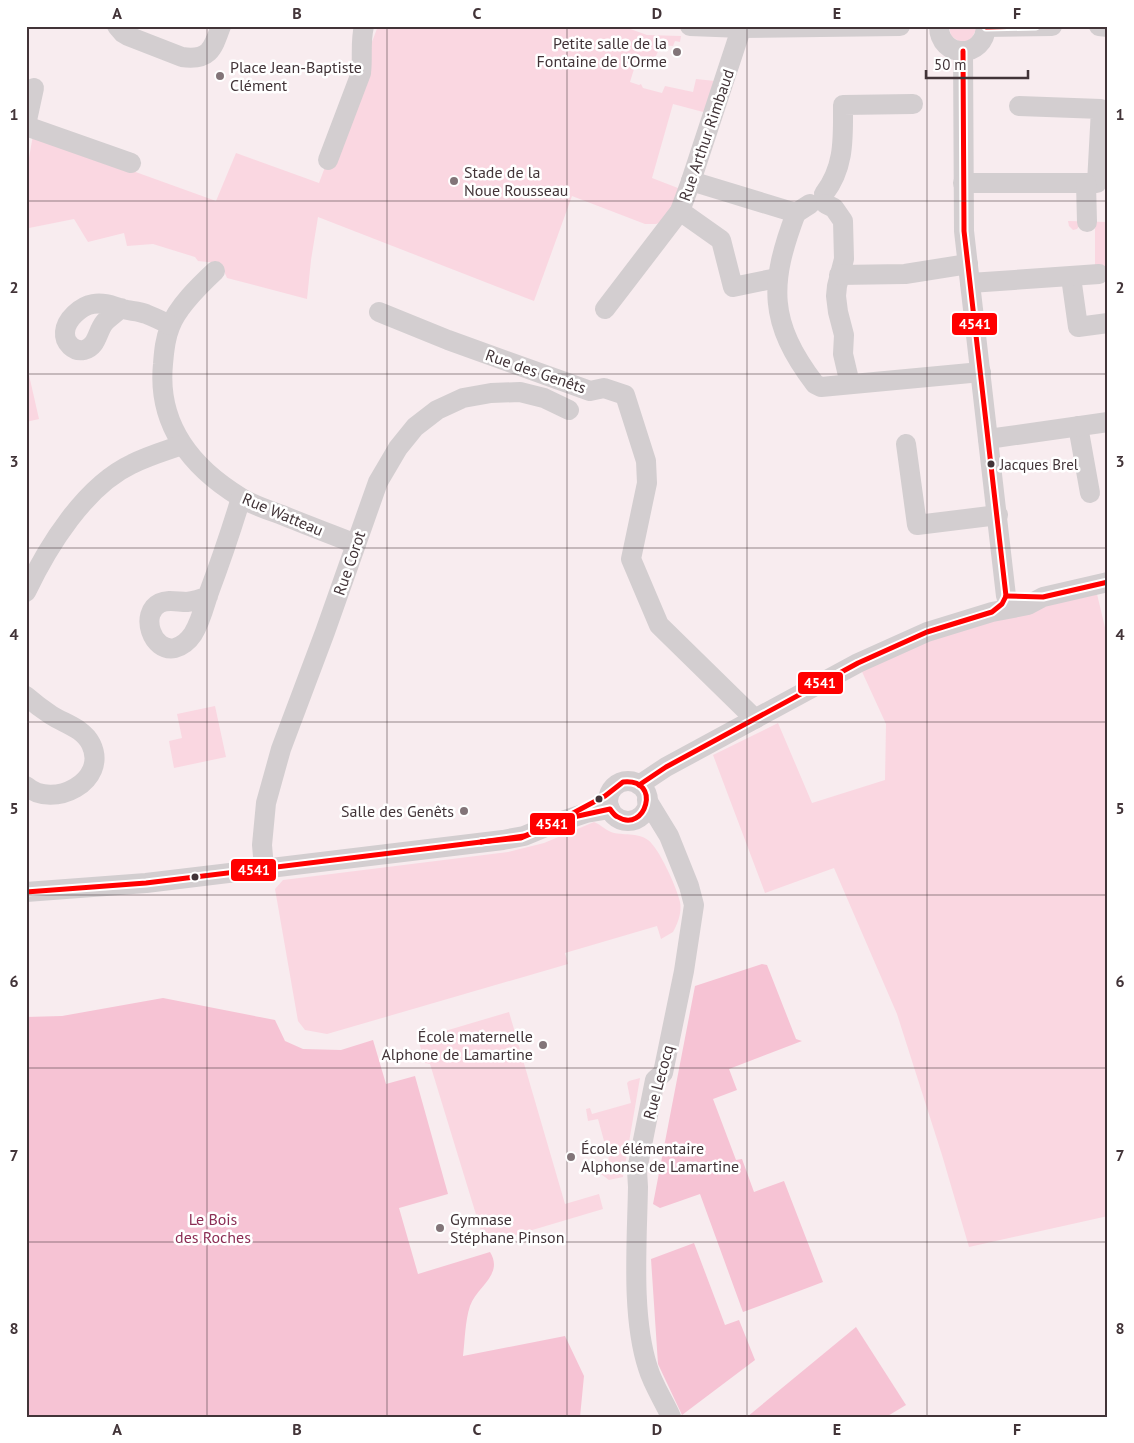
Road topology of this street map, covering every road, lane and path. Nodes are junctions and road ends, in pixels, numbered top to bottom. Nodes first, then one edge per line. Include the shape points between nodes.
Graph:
1 (117, 26) edge
2 (222, 26) edge
3 (364, 26) edge
4 (690, 26) edge
5 (900, 26) edge
6 (940, 26) edge
7 (1052, 26) edge
8 (1099, 26) edge
9 (742, 27) edge
10 (986, 27) edge
11 (1108, 27) edge
12 (963, 51) junction
13 (34, 88) dead end
14 (913, 104) dead end
15 (1019, 106) dead end
16 (26, 125) edge
17 (328, 160) dead end
18 (132, 163) dead end
19 (691, 181) junction
20 (963, 183) junction
21 (1086, 183) junction
22 (814, 204) junction
23 (680, 211) junction
24 (1087, 222) dead end
25 (215, 271) dead end
26 (969, 273) junction
27 (1100, 274) dead end
28 (839, 275) junction
29 (1071, 277) junction
30 (777, 278) junction
31 (121, 308) dead end
32 (606, 309) dead end
33 (379, 312) dead end
34 (1108, 323) edge
35 (170, 325) junction
36 (981, 372) junction
37 (850, 384) junction
38 (569, 410) dead end
39 (1108, 422) edge
40 (1078, 426) junction
41 (988, 439) junction
42 (906, 444) dead end
43 (182, 445) junction
44 (1090, 493) dead end
45 (241, 498) junction
46 (998, 515) junction
47 (356, 544) junction
48 (1108, 582) edge
49 (26, 592) edge
50 (208, 596) dead end
51 (1006, 596) junction
52 (1043, 597) junction
53 (992, 612) junction
54 (26, 696) edge
55 (755, 719) junction
56 (26, 786) edge
57 (643, 792) junction
58 (610, 801) junction
59 (636, 819) junction
60 (669, 836) junction
61 (264, 868) junction
62 (26, 892) edge
63 (671, 1417) edge

1 - 2 street via 128,36 188,58 207,54 213,49
3 - 17 street via 361,72
4 - 9 street
5 - 9 street
6 - 12 street via 947,45
7 - 10 street
8 - 11 street
9 - 19 street, Rue Arthur Rimbaud
10 - 12 street via 980,44
12 - 20 street
13 - 16 street
14 - 22 street via 844,105 843,150 833,182
15 - 21 street via 1101,109 1097,183
16 - 18 street
19 - 22 street
19 - 23 street, Rue Arthur Rimbaud
20 - 21 street
20 - 26 street
21 - 24 street
22 - 28 street via 834,208 843,222 844,259
22 - 30 street via 783,250
23 - 30 street via 721,240 733,287
23 - 32 street, Rue Arthur Rimbaud
25 - 35 street, Rue Watteau via 186,301
26 - 28 street
26 - 29 street
26 - 36 street
27 - 29 street
28 - 37 street via 836,296
29 - 34 street via 1078,327
30 - 37 street via 784,330 805,371 814,384 821,387
31 - 35 street via 145,313
33 - 55 street, Rue des Genêts via 590,391 604,388 625,395 648,472 631,559 659,625
35 - 43 street, Rue Watteau via 162,370 163,397
36 - 37 street
36 - 41 street
38 - 47 street, Rue Corot via 544,398 520,392 463,398 437,410 415,427 398,448 378,482
39 - 40 street
40 - 41 street
40 - 44 street
41 - 46 street
42 - 46 street via 917,525
43 - 45 street, Rue Watteau via 215,480
43 - 49 street via 130,464 95,491 60,532
45 - 47 street, Rue Watteau
45 - 50 street
46 - 51 street
47 - 61 street, Rue Corot via 281,749 268,794 262,845
48 - 52 street
51 - 52 street
51 - 53 street
52 - 53 street via 1028,605
53 - 55 street via 927,632 858,663
54 - 56 street via 82,732 95,756 94,768 79,788 47,795
55 - 57 street via 666,767
57 - 58 street via 627,781 615,786
57 - 59 street via 645,811
57 - 60 street, Rue Lecocq
58 - 59 street via 613,814 624,820
58 - 61 street via 586,805 554,824 517,838
59 - 60 street
60 - 63 street, Rue Lecocq via 693,898 694,913 662,1073 655,1080 637,1170 637,1299 640,1336 648,1370
61 - 62 street

